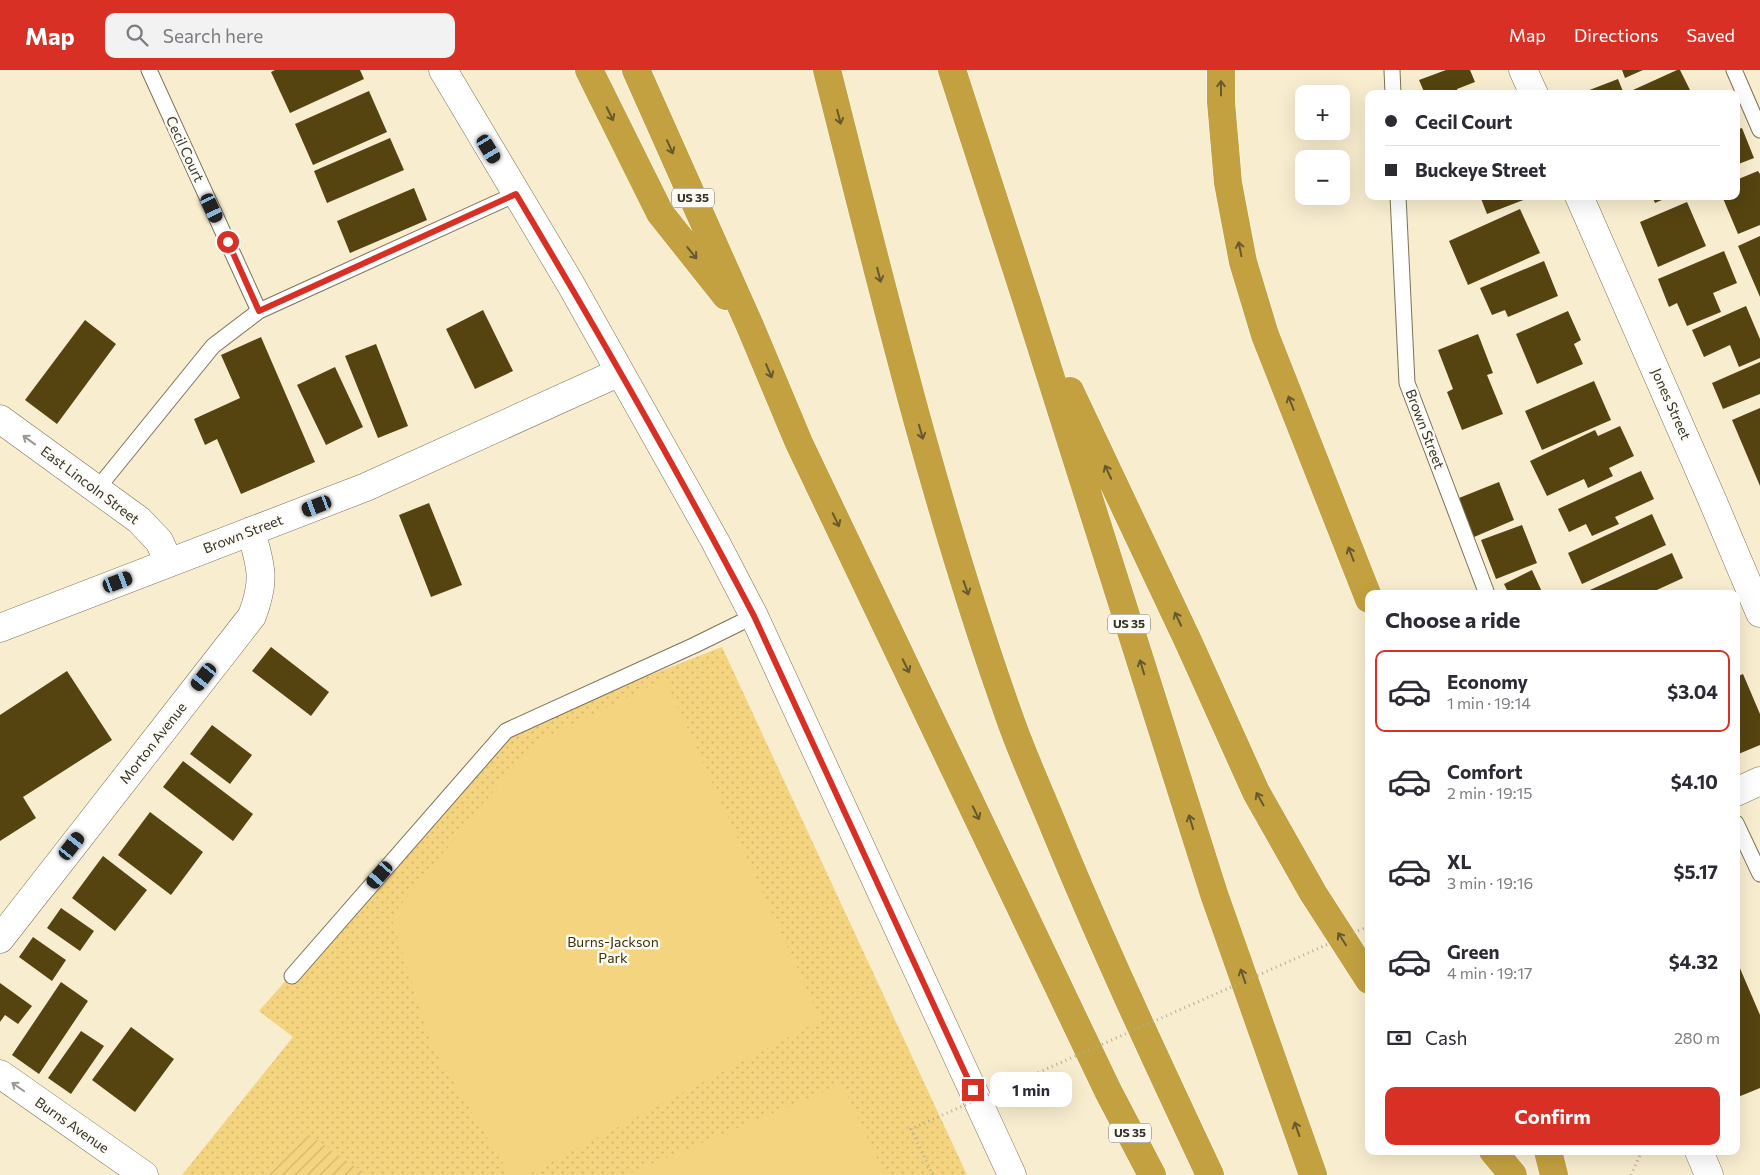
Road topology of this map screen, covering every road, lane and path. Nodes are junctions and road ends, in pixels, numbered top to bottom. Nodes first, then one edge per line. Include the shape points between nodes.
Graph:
1 (149, 70) edge
2 (443, 70) edge
3 (589, 70) edge
4 (636, 70) edge
5 (827, 70) edge
6 (952, 70) edge
7 (1221, 70) edge
8 (1392, 70) edge
9 (1523, 70) edge
10 (1734, 70) edge
11 (1393, 90) edge
12 (1532, 90) edge
13 (1760, 130) edge
14 (516, 194) junction
15 (1398, 200) edge
16 (1581, 200) edge
17 (1026, 299) junction
18 (259, 311) junction
19 (750, 326) junction
20 (620, 372) junction
21 (0, 419) edge
22 (97, 489) junction
23 (251, 531) junction
24 (169, 562) junction
25 (1365, 590) edge
26 (1485, 590) edge
27 (1760, 613) edge
28 (754, 616) junction
29 (0, 628) edge
30 (1760, 782) edge
31 (1740, 790) edge
32 (1740, 832) edge
33 (1760, 874) edge
34 (1365, 928) edge
35 (0, 939) edge
36 (1365, 974) edge
37 (292, 976) dead end
38 (0, 1074) edge
39 (1108, 1091) junction
40 (1496, 1155) edge
41 (1549, 1155) edge
42 (1640, 1155) edge
43 (1701, 1155) edge
44 (144, 1175) edge
45 (933, 1175) edge
46 (1012, 1175) edge
47 (1134, 1175) edge
48 (1152, 1175) edge
49 (1210, 1175) edge
50 (1313, 1175) edge
51 (1513, 1175) edge
52 (1554, 1175) edge
53 (1631, 1175) edge
54 (1709, 1175) edge

1 - 18 lane, Cecil Court
2 - 14 street
3 -> 19 highway via 660,213
4 -> 19 highway, US 35
5 -> 49 highway via 899,354 959,567 1010,719 1129,1003
6 - 17 highway, US 35
25 -> 7 highway via 1265,335 1243,262 1228,183
8 - 11 lane
9 - 12 street
10 - 13 lane
14 - 18 lane
14 - 20 street
15 - 26 lane, Brown Street via 1407,383
16 - 27 street, Jones Street
36 -> 17 highway via 1313,893 1256,792
50 -> 17 highway, US 35 via 1214,894
18 - 22 lane via 213,346
19 -> 39 highway, US 35 via 799,443
20 - 23 street, Brown Street via 366,488
20 - 28 street
22 -> 21 street, East Lincoln Street
22 - 24 street, East Lincoln Street via 139,520 159,542
23 - 24 street, Brown Street
23 - 35 street, Morton Avenue via 262,567 260,595 252,616
24 - 29 street, Brown Street
28 - 37 lane via 506,731
28 - 46 street
30 - 31 street
32 - 33 lane
34 - 45 path, bridge via 911,1129
44 -> 38 street, Burns Avenue
39 - 47 highway
39 - 48 highway, US 35
40 - 51 highway
41 - 52 highway
42 - 53 path
43 - 54 street

